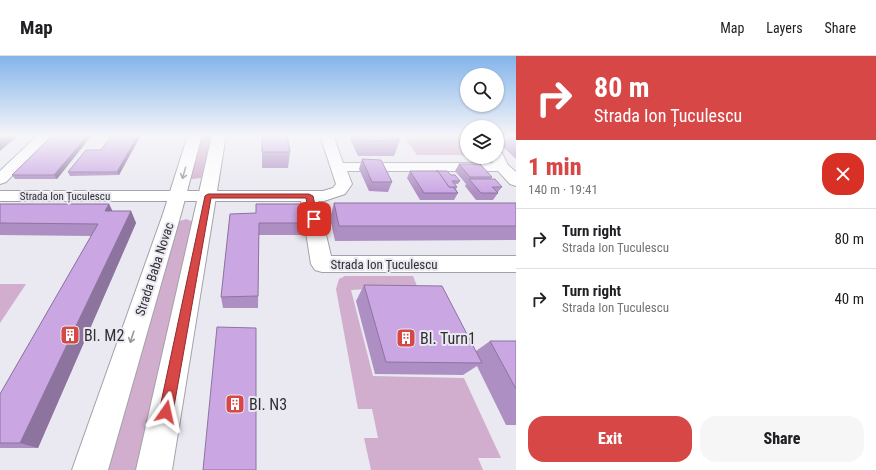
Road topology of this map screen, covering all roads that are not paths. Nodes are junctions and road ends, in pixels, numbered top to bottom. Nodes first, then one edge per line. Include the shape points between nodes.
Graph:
1 (26, 154) edge
2 (190, 154) edge
3 (216, 154) edge
4 (333, 154) edge
5 (460, 163) edge
6 (502, 164) edge
7 (338, 166) junction
8 (0, 179) edge
9 (516, 181) edge
10 (0, 196) edge
11 (177, 196) junction
12 (208, 196) junction
13 (309, 196) junction
14 (516, 264) edge
15 (90, 470) edge
16 (154, 470) edge

1 - 8 street
2 -> 11 main road, Strada Baba Novac
3 - 12 main road
4 - 7 street
5 - 7 street
6 - 9 street
7 - 13 street via 344,184 342,188 332,194
10 - 11 street, Strada Ion Țuculescu
11 - 12 street, Strada Ion Țuculescu
11 -> 15 main road, Strada Baba Novac
12 - 13 street
12 - 16 main road
13 - 14 street, Strada Ion Țuculescu via 322,264

